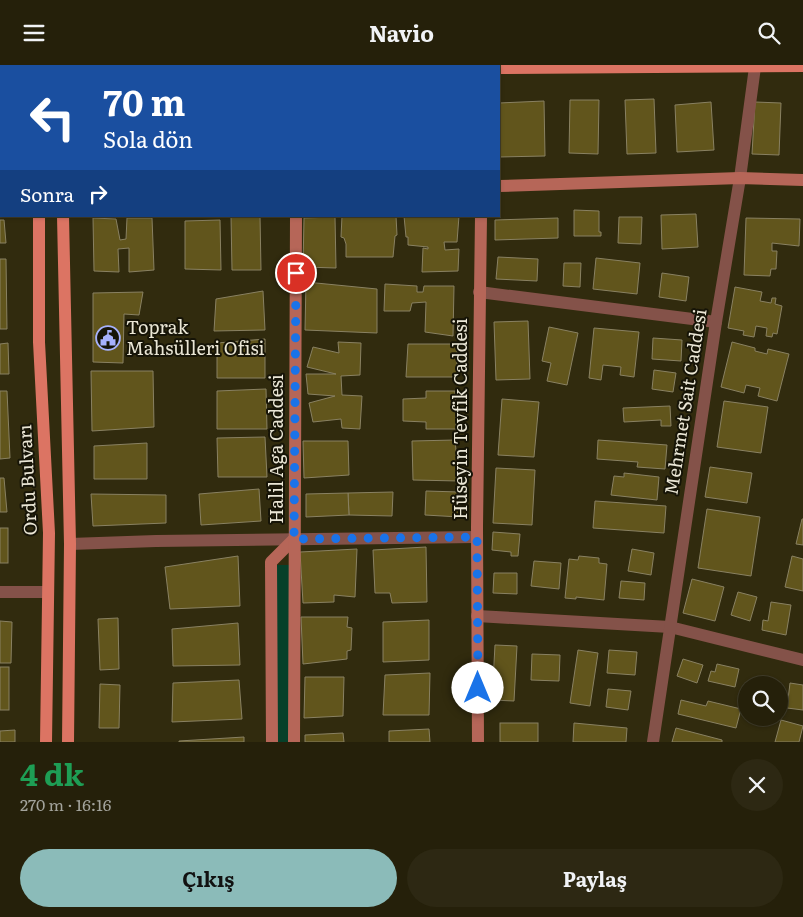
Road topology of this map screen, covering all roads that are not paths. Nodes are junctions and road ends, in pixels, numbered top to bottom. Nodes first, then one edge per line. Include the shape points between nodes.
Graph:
1 (803, 66) edge
2 (755, 67) junction
3 (500, 68) edge
4 (740, 177) junction
5 (803, 180) edge
6 (500, 186) edge
7 (40, 217) edge
8 (63, 217) edge
9 (296, 217) edge
10 (481, 217) edge
11 (479, 292) junction
12 (716, 322) junction
13 (477, 537) junction
14 (294, 539) junction
15 (70, 544) junction
16 (0, 592) edge
17 (48, 592) junction
18 (477, 616) junction
19 (670, 627) junction
20 (803, 660) edge
21 (46, 742) edge
22 (68, 742) edge
23 (272, 742) edge
24 (294, 742) edge
25 (478, 742) edge
26 (653, 742) edge

1 - 2 main road
2 - 3 main road
2 - 4 street, Mehrmet Sait Caddesi
4 - 5 street
4 - 6 street
4 - 12 street, Mehrmet Sait Caddesi
7 - 17 main road, Ordu Bulvarı via 39,342 49,533
8 - 15 main road
9 - 14 street, Halil Aga Caddesi
10 - 11 street, Hüseyin Tevfik Caddesi
11 - 12 street
11 - 13 street, Hüseyin Tevfik Caddesi
12 - 19 street, Mehrmet Sait Caddesi
13 - 14 street
13 - 18 street, Hüseyin Tevfik Caddesi
14 - 15 street
14 - 23 street via 272,561
14 - 24 street, Halil Aga Caddesi
15 - 22 main road
16 - 17 street
17 - 21 main road, Ordu Bulvarı
18 - 19 street
18 - 25 street, Hüseyin Tevfik Caddesi
19 - 20 street
19 - 26 street, Mehrmet Sait Caddesi

